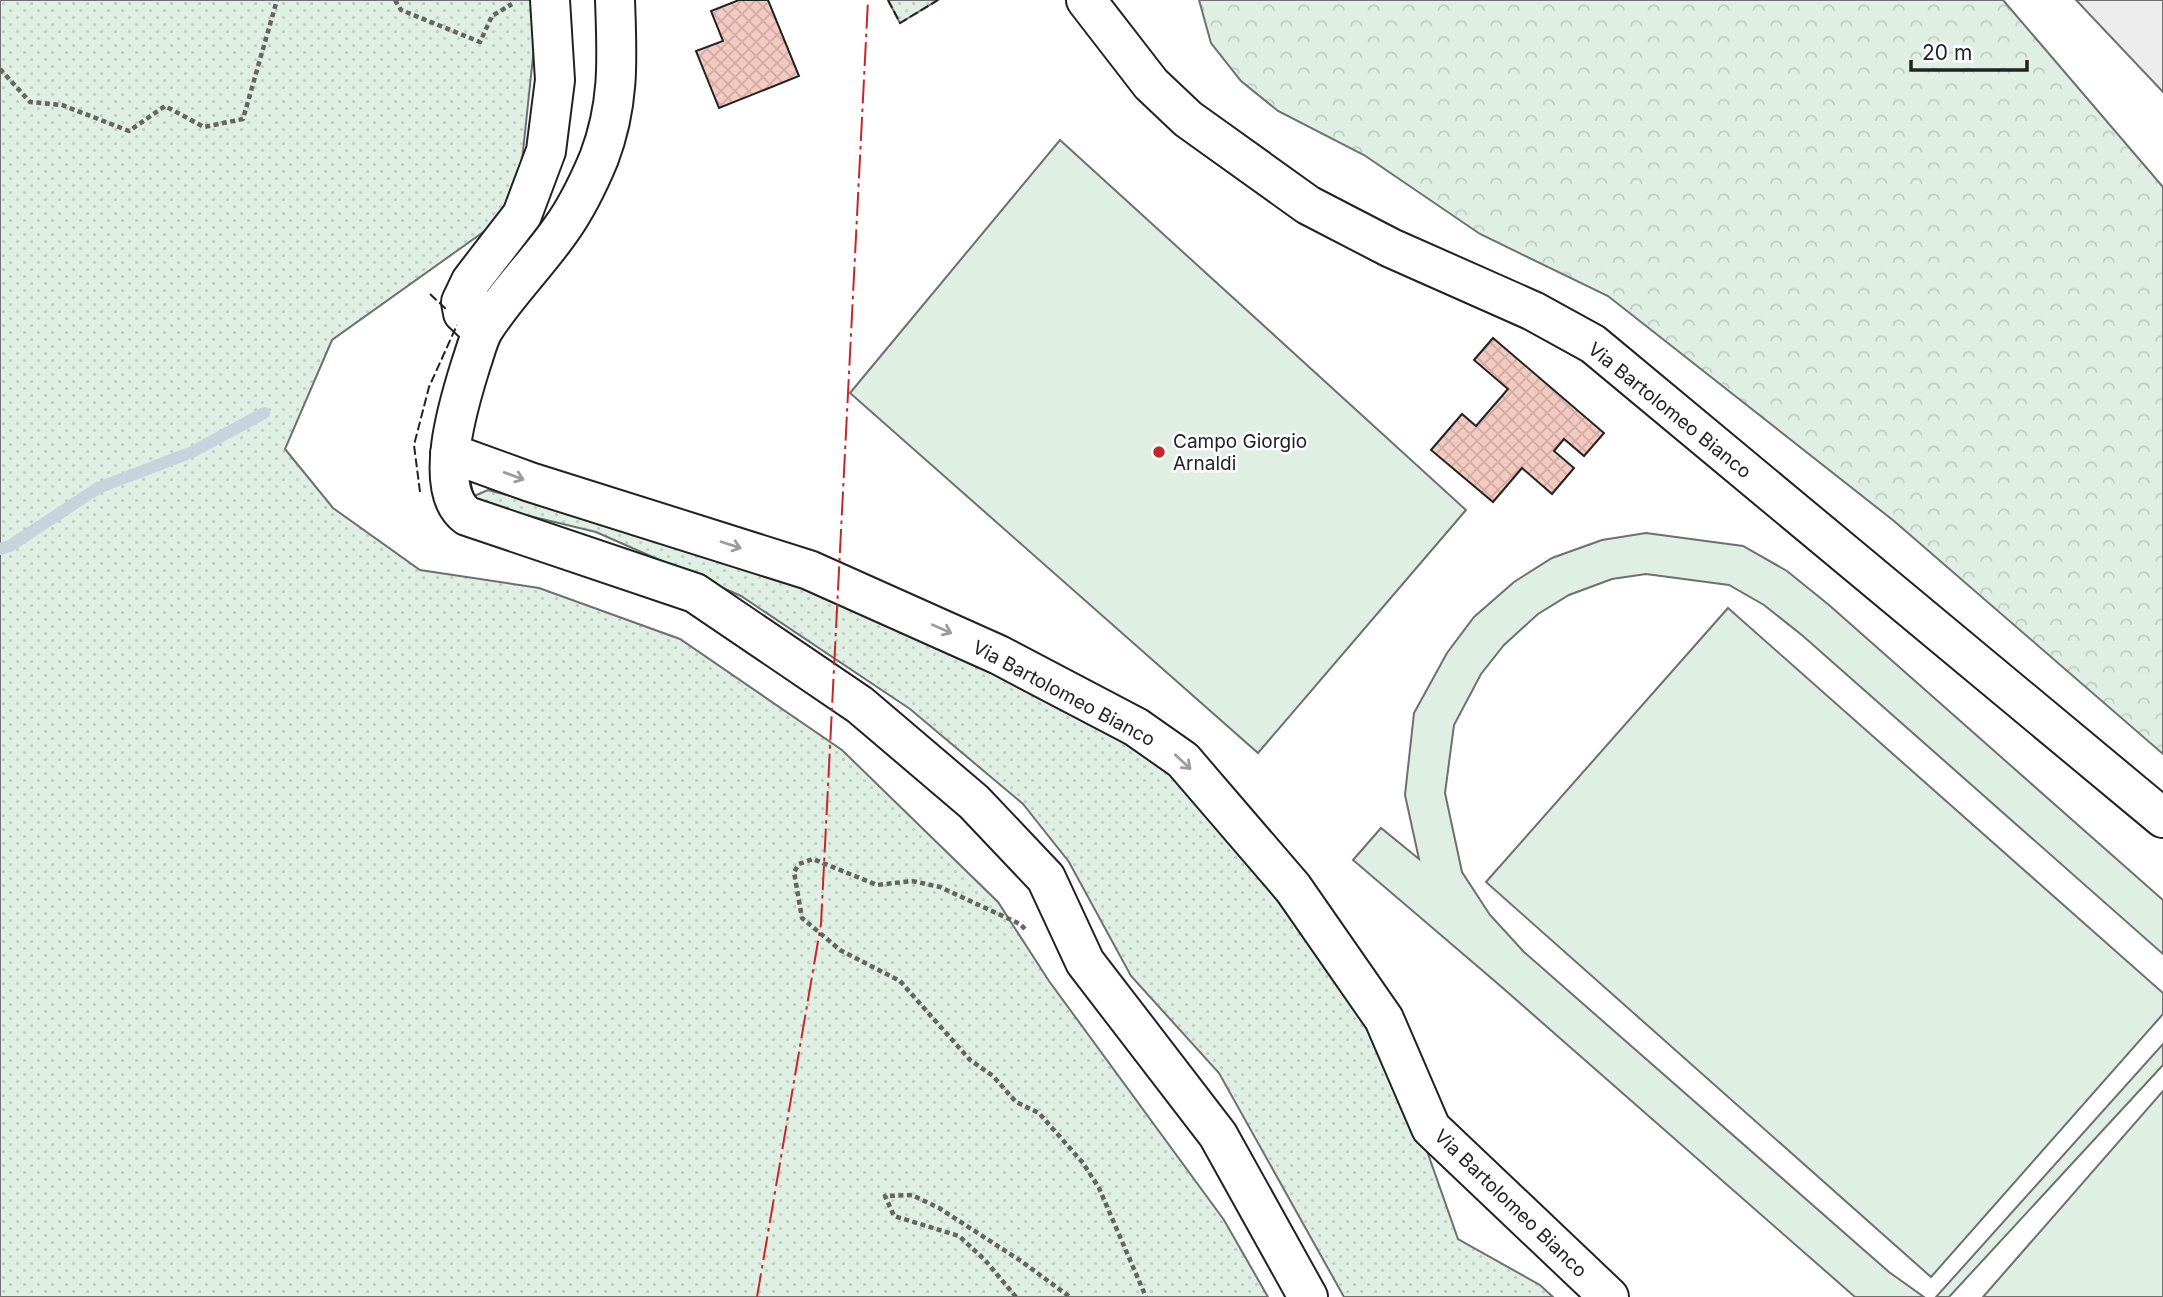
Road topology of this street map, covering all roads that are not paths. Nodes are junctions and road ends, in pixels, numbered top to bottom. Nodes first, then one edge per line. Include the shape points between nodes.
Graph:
1 (550, 0) edge
2 (615, 0) edge
3 (1086, 0) edge
4 (482, 331) junction
5 (450, 453) junction
6 (2163, 818) edge
7 (1308, 1297) edge
8 (1609, 1297) edge

1 - 4 street via 555,80 546,151 522,215 471,281 461,302 463,313
2 - 4 street via 617,81 599,156 563,228
3 - 6 street, Via Bartolomeo Bianco via 1151,84 1188,119 1308,205 1593,344
4 - 5 street
5 - 7 street via 452,493 467,516 695,593 860,705 974,802 1046,878 1085,962 1219,1135
5 -> 8 street, Via Bartolomeo Bianco via 809,570 999,655 1136,727 1183,760 1293,888 1384,1019 1432,1128

